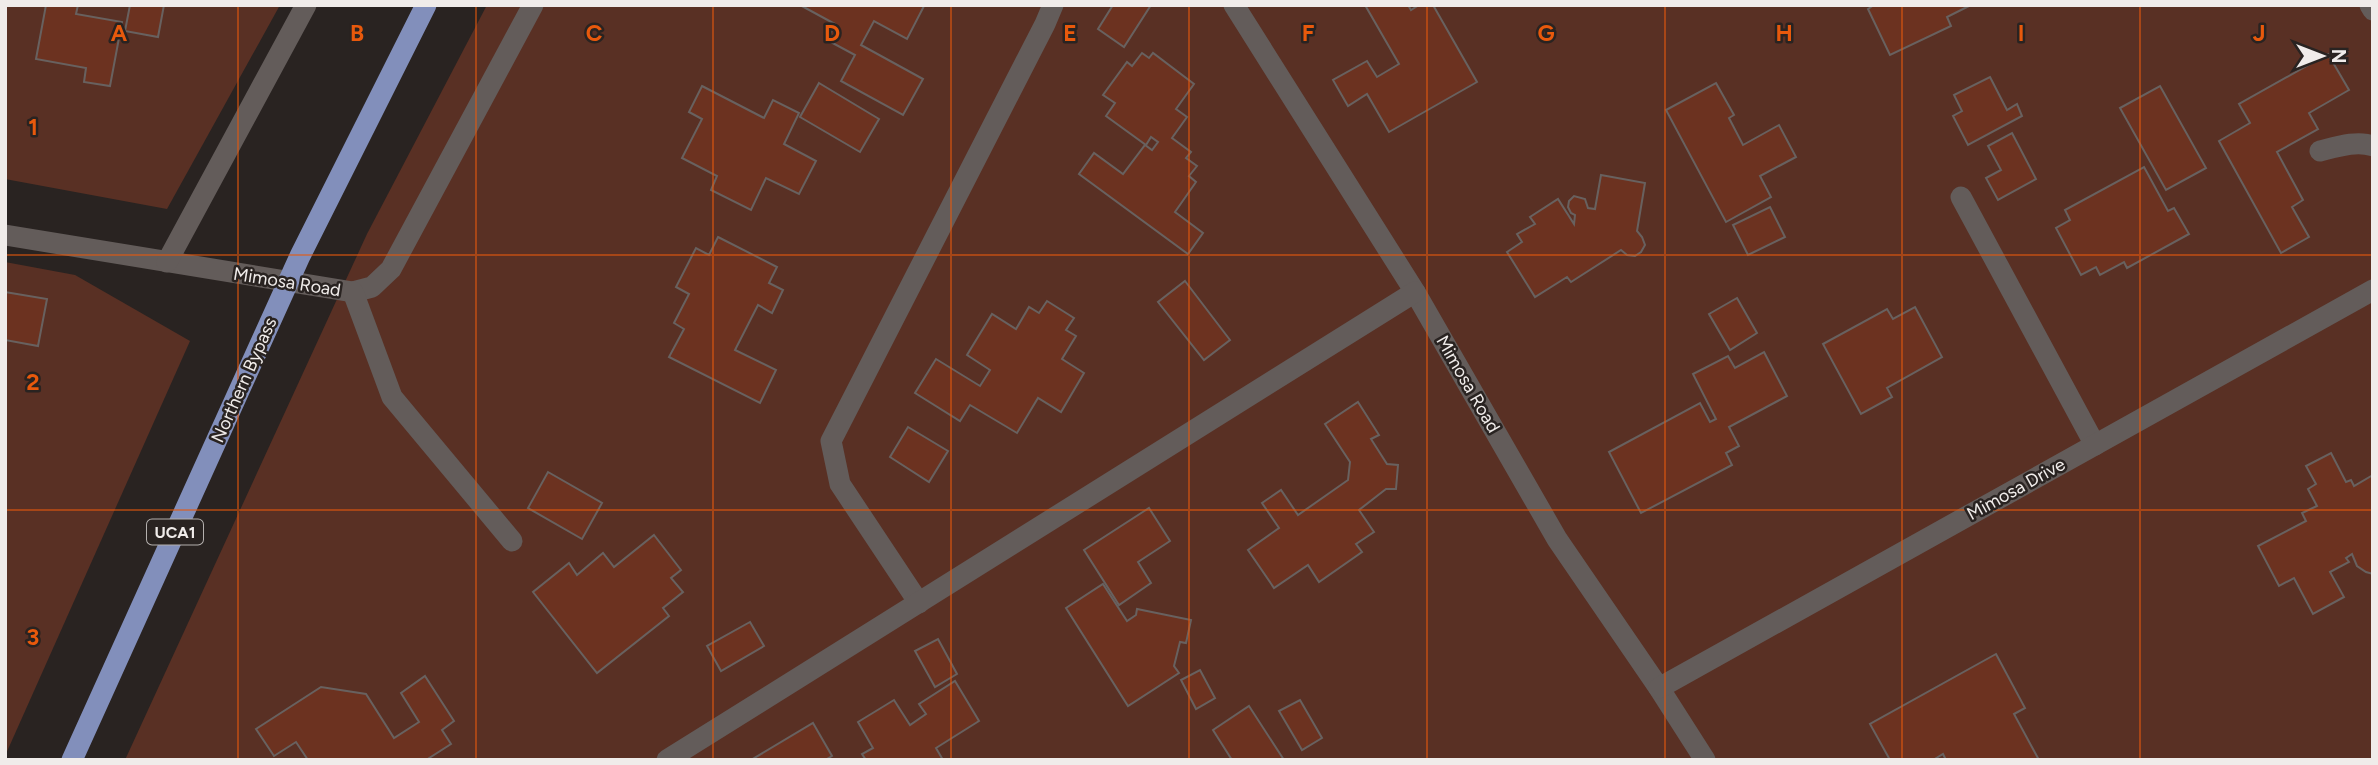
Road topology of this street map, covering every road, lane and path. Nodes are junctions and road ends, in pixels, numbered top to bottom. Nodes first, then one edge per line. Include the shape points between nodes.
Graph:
1 (306, 5) edge
2 (426, 5) edge
3 (533, 5) edge
4 (1052, 5) edge
5 (1234, 5) edge
6 (2373, 146) edge
7 (2320, 151) dead end
8 (1961, 197) dead end
9 (5, 234) edge
10 (167, 262) junction
11 (2373, 290) edge
12 (353, 292) junction
13 (1415, 292) junction
14 (2095, 445) junction
15 (512, 541) dead end
16 (919, 603) junction
17 (1659, 688) junction
18 (72, 760) edge
19 (667, 760) edge
20 (1705, 760) edge

1 - 10 street
2 - 18 main road, Northern Bypass / UCA1 via 300,256
3 - 12 street, Mimosa Road via 391,269 372,287
4 - 16 street via 831,441 840,484
5 - 13 street, Mimosa Road
6 - 7 street
8 - 14 street
9 - 10 street, Mimosa Road
10 - 12 street, Mimosa Road
11 - 14 street, Mimosa Drive
12 - 15 street via 392,397
13 - 16 street
13 - 17 street, Mimosa Road via 1557,539
14 - 17 street, Mimosa Drive
16 - 19 street
17 - 20 street, Mimosa Road

